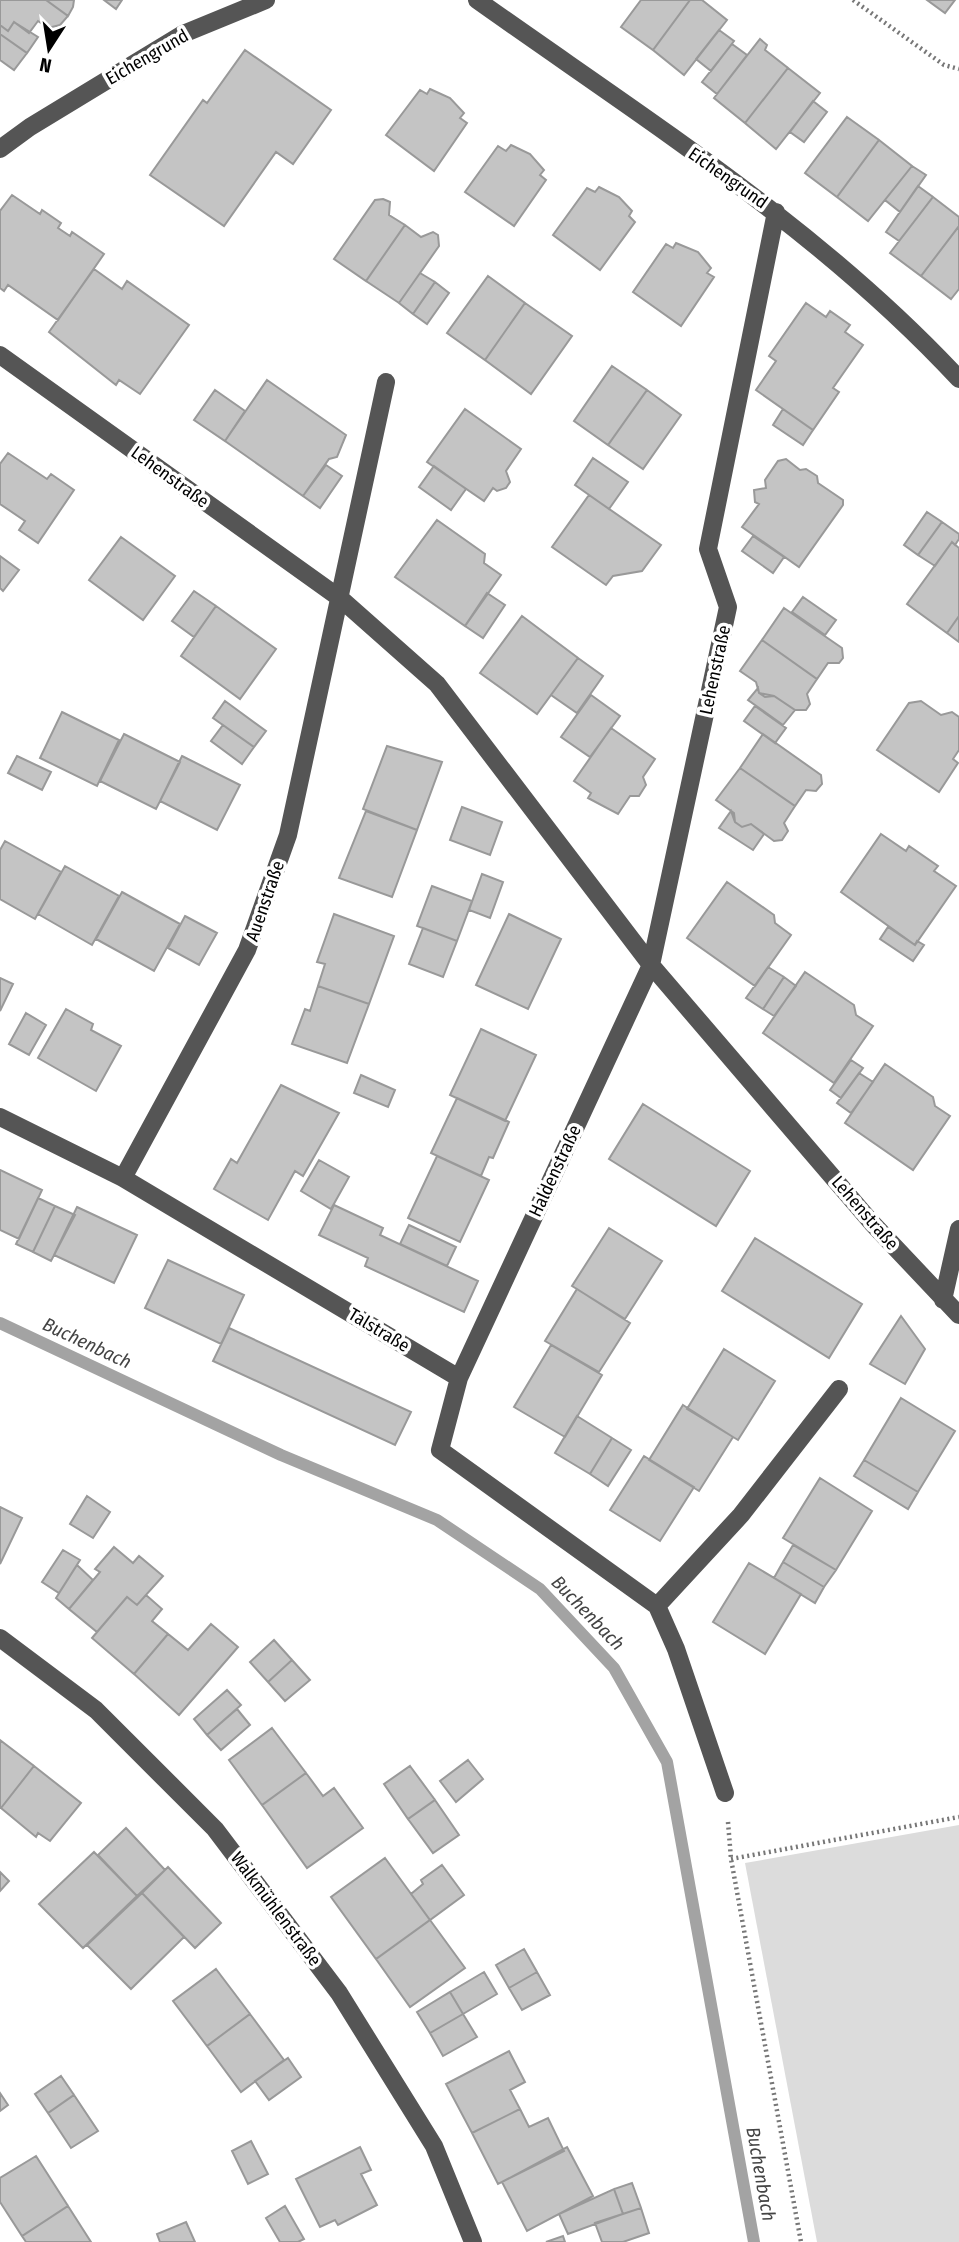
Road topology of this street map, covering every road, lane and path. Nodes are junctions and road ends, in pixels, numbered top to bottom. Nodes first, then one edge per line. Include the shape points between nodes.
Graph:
1 (266, 0) edge
2 (477, 0) edge
3 (853, 0) edge
4 (959, 69) edge
5 (0, 149) edge
6 (776, 212) junction
7 (0, 355) edge
8 (959, 380) edge
9 (386, 382) dead end
10 (341, 599) junction
11 (651, 965) junction
12 (0, 1117) edge
13 (123, 1178) junction
14 (959, 1229) edge
15 (943, 1300) junction
16 (959, 1315) edge
17 (459, 1378) junction
18 (839, 1389) dead end
19 (657, 1606) junction
20 (0, 1638) edge
21 (725, 1793) dead end
22 (959, 1817) edge
23 (473, 2242) edge
24 (802, 2242) edge

1 - 5 street, Eichengrund via 183,34
2 - 6 street, Eichengrund
3 - 4 path via 944,65
6 - 8 street, Eichengrund via 918,335
6 - 11 street, Lehenstraße via 708,549 728,607
7 - 10 street, Lehenstraße
9 - 10 street
10 - 11 street, Lehenstraße via 437,684
10 - 13 street, Auenstraße via 288,835 247,950
11 - 15 street, Lehenstraße
11 - 17 street, Haldenstraße
12 - 13 street, Talstraße
13 - 17 street, Talstraße
14 - 15 street
15 - 16 street, Lehenstraße
17 - 19 street via 440,1450
18 - 19 street via 741,1515
19 - 21 street
20 - 23 street, Walkmühlenstraße via 96,1710 215,1829 339,1993 434,2146
22 - 24 path via 732,1859

